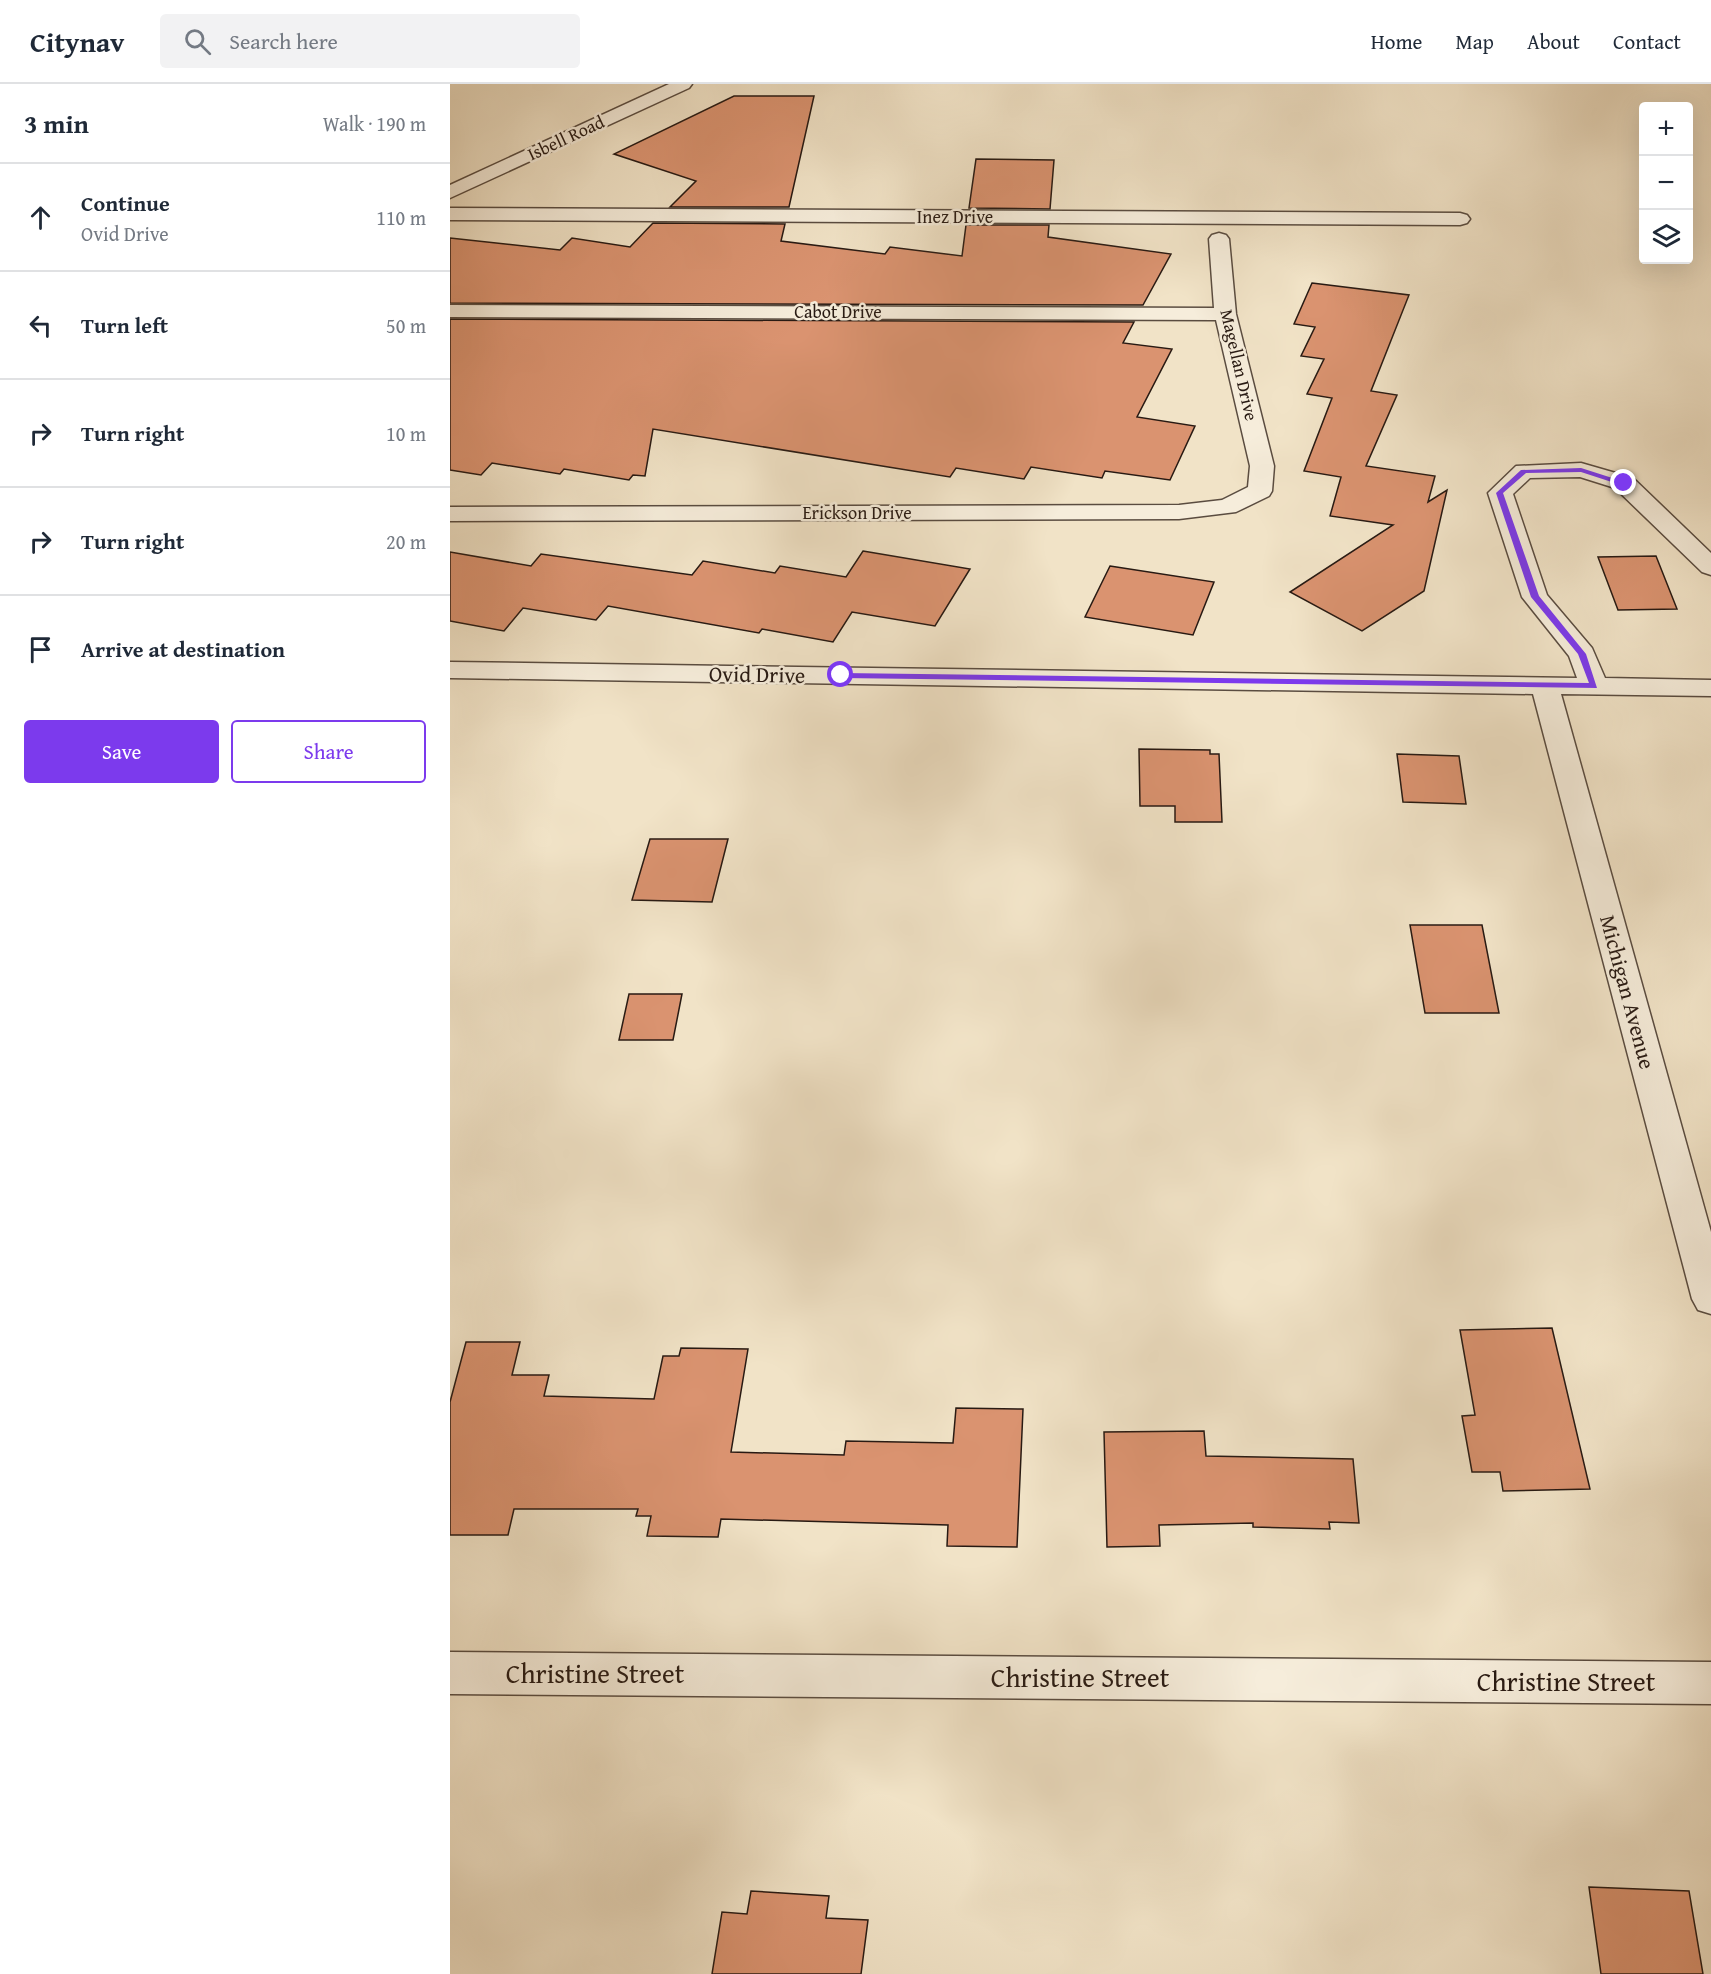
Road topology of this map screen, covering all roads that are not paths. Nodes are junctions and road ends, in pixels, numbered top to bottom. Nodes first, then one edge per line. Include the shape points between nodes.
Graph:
1 (683, 84) edge
2 (450, 192) edge
3 (450, 214) edge
4 (1460, 219) dead end
5 (1219, 239) dead end
6 (450, 311) edge
7 (1226, 314) junction
8 (1260, 491) joint
9 (450, 514) edge
10 (1711, 567) edge
11 (450, 670) edge
12 (1545, 686) junction
13 (1594, 686) junction
14 (1711, 688) edge
15 (1711, 1299) edge
16 (450, 1673) edge
17 (1711, 1683) edge

1 - 2 street, Isbell Road
3 - 4 street, Inez Drive
5 - 7 street, Magellan Drive
6 - 7 street, Cabot Drive
7 - 8 street, Magellan Drive via 1262,466
8 - 9 street, Erickson Drive via 1227,507 1179,512
10 - 13 street via 1624,483 1581,470 1524,471 1500,493 1535,597 1582,654
11 - 12 street, Ovid Drive
12 - 13 street, Ovid Drive
12 - 15 street, Michigan Avenue
13 - 14 street, Ovid Drive
16 - 17 street, Christine Street

